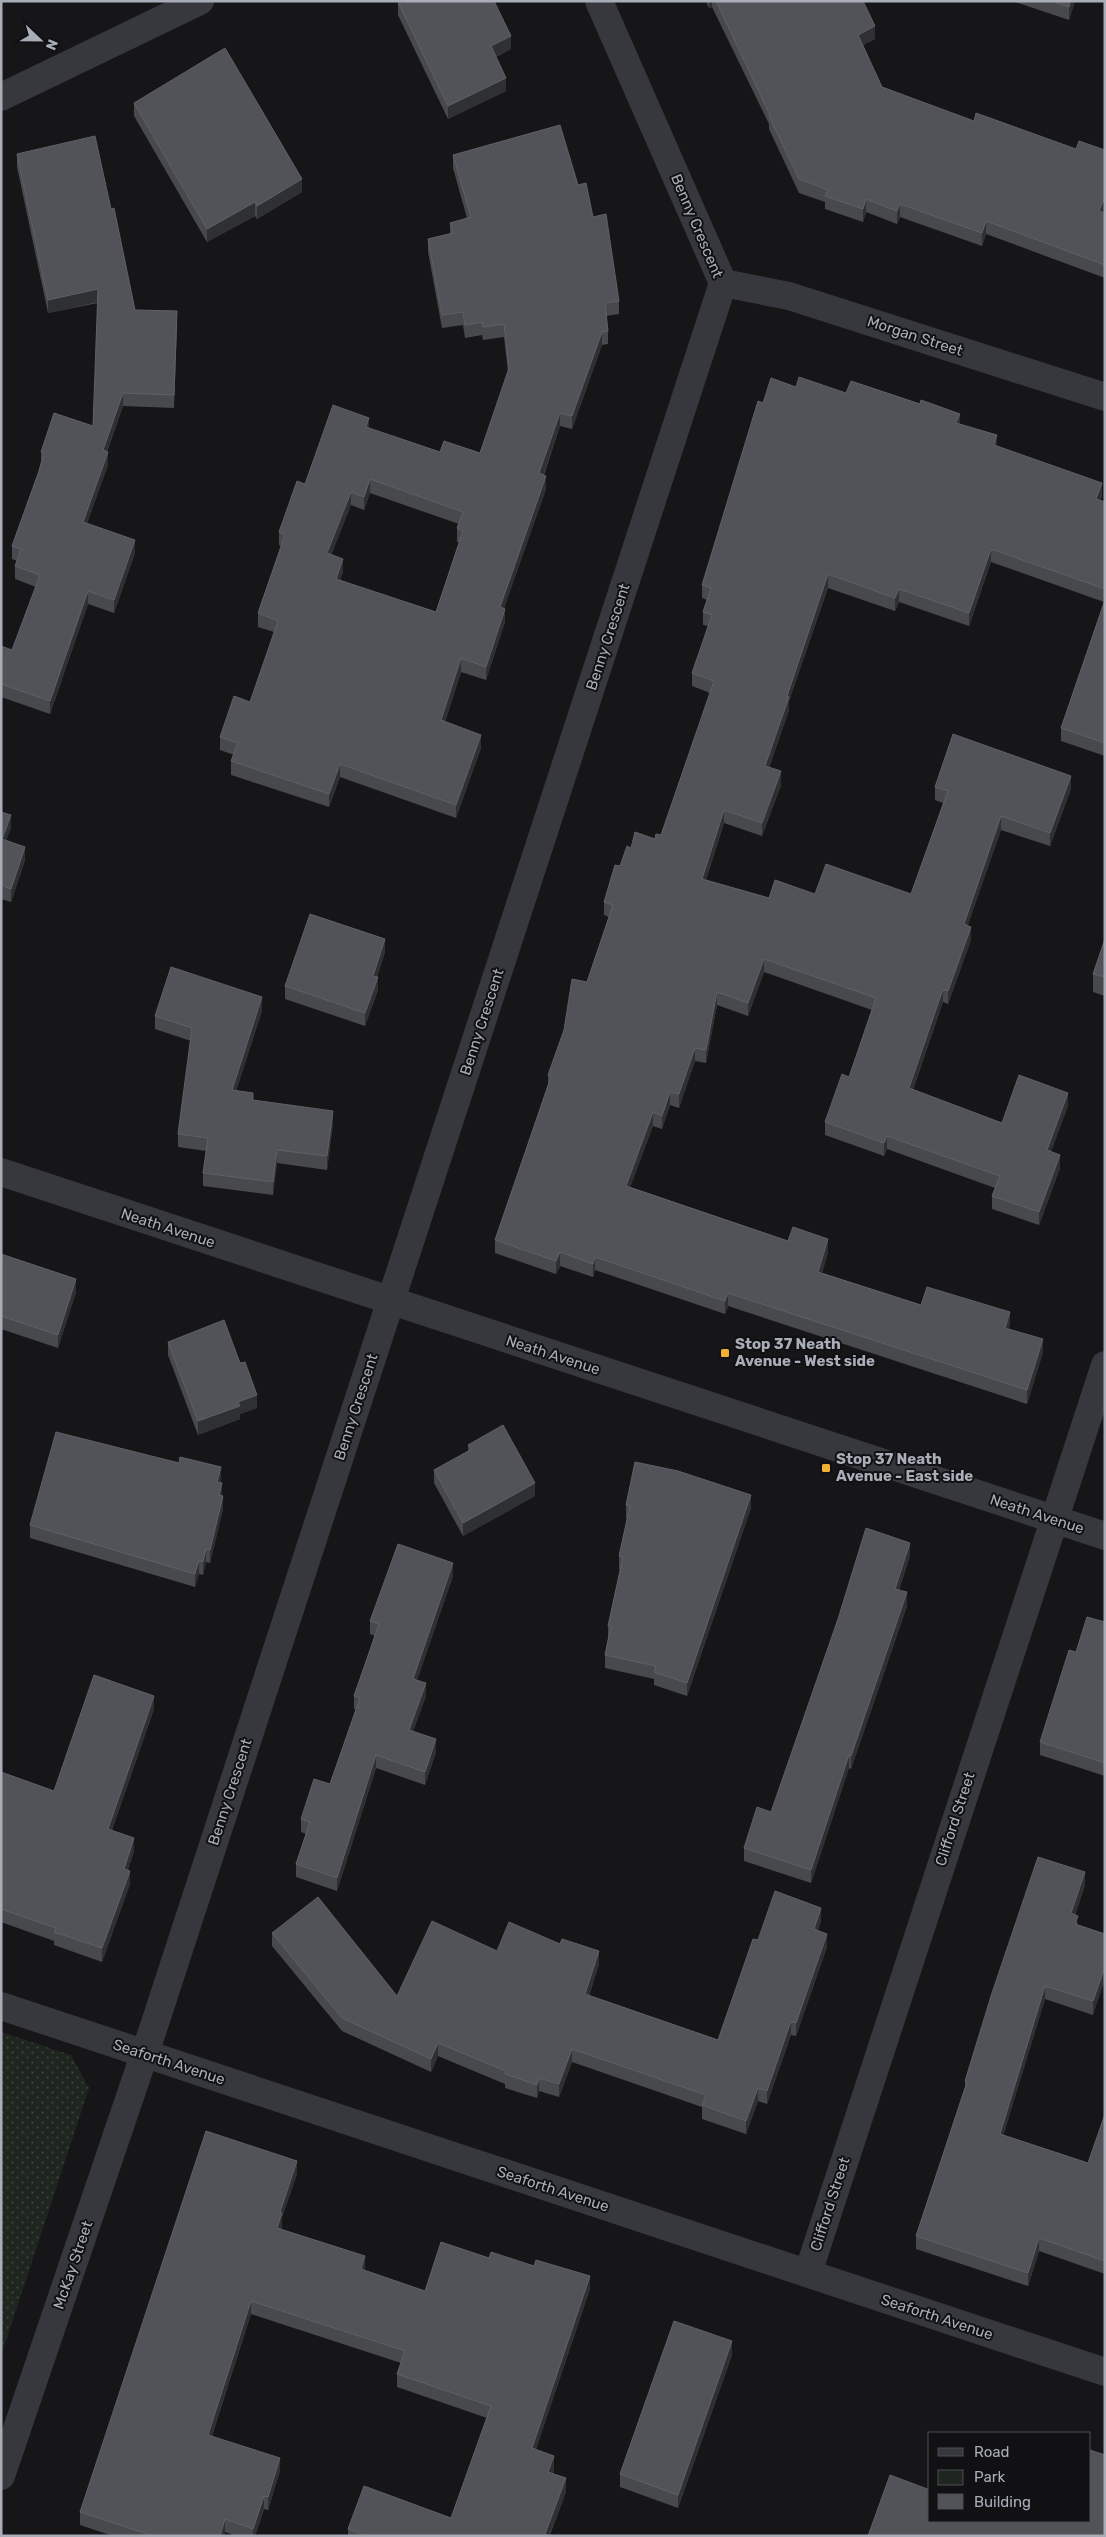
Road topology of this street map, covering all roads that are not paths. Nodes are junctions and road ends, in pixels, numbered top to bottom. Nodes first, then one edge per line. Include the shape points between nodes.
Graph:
1 (200, 1) edge
2 (599, 1) edge
3 (1, 97) edge
4 (723, 283) junction
5 (1105, 396) edge
6 (1, 1172) edge
7 (391, 1302) junction
8 (1105, 1365) edge
9 (1053, 1519) junction
10 (1105, 1536) edge
11 (1, 2006) edge
12 (144, 2054) junction
13 (808, 2273) junction
14 (1105, 2372) edge
15 (1, 2476) edge

1 - 3 street
2 - 4 street, Benny Crescent
4 - 5 street, Morgan Street via 789,296
4 - 7 street, Benny Crescent
6 - 7 street, Neath Avenue
7 - 9 street, Neath Avenue
7 - 12 street, Benny Crescent
8 - 9 street, Clifford Street
9 - 10 street, Neath Avenue
9 - 13 street, Clifford Street
11 - 12 street, Seaforth Avenue
12 - 13 street, Seaforth Avenue
12 - 15 street, McKay Street
13 - 14 street, Seaforth Avenue

